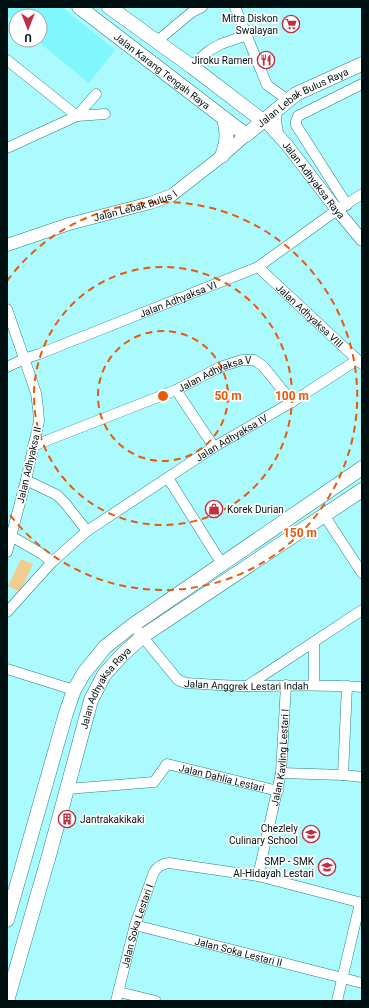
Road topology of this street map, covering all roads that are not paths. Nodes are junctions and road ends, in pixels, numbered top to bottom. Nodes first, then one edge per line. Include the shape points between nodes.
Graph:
1 (79, 7) edge
2 (109, 7) edge
3 (202, 7) edge
4 (235, 7) edge
5 (247, 35) junction
6 (156, 42) junction
7 (7, 60) edge
8 (362, 64) edge
9 (191, 66) junction
10 (362, 84) edge
11 (96, 94) dead end
12 (287, 101) junction
13 (88, 104) junction
14 (244, 107) junction
15 (275, 112) junction
16 (77, 116) junction
17 (224, 120) junction
18 (263, 121) junction
19 (276, 132) junction
20 (246, 135) junction
21 (9, 145) edge
22 (222, 156) junction
23 (362, 194) edge
24 (342, 207) junction
25 (362, 240) edge
26 (7, 245) edge
27 (258, 267) junction
28 (7, 309) edge
29 (24, 359) junction
30 (360, 362) edge
31 (7, 367) edge
32 (176, 390) junction
33 (292, 402) junction
34 (33, 446) junction
35 (214, 447) junction
36 (362, 468) edge
37 (168, 478) junction
38 (26, 480) junction
39 (362, 490) edge
40 (324, 515) junction
41 (88, 531) junction
42 (11, 536) junction
43 (7, 552) edge
44 (52, 562) junction
45 (222, 564) junction
46 (362, 573) edge
47 (362, 610) edge
48 (7, 612) edge
49 (133, 625) junction
50 (143, 636) junction
51 (314, 642) junction
52 (7, 669) edge
53 (286, 685) junction
54 (314, 685) junction
55 (246, 686) junction
56 (347, 686) junction
57 (362, 687) edge
58 (74, 690) junction
59 (281, 773) junction
60 (342, 775) junction
61 (362, 777) edge
62 (67, 788) junction
63 (278, 790) junction
64 (28, 846) junction
65 (50, 852) junction
66 (258, 876) junction
67 (361, 903) edge
68 (7, 920) edge
69 (135, 925) junction
70 (341, 978) junction
71 (362, 983) edge
72 (118, 996) edge
73 (7, 1001) edge
74 (156, 1001) edge
75 (336, 1001) edge

1 - 17 main road, Jalan Karang Tengah Raya
2 - 6 main road, Jalan Karang Tengah Raya
3 - 6 street via 192,12
4 - 5 street
5 - 9 street via 210,50
5 - 12 street via 267,85
6 - 9 main road, Jalan Karang Tengah Raya
7 - 16 street
8 - 12 main road, Jalan Lebak Bulus Raya via 301,91
9 - 14 main road, Jalan Karang Tengah Raya
10 - 24 street via 298,116 296,121 296,126
11 - 13 street
12 - 14 main road via 266,106
12 - 15 main road, Jalan Lebak Bulus Raya
13 - 16 street
13 - 16 street via 100,114
14 - 18 main road, Jalan Karang Tengah Raya
15 - 18 main road, Jalan Lebak Bulus Raya
15 - 19 main road
16 - 21 street
17 - 20 main road, Jalan Karang Tengah Raya
17 - 22 main road via 227,132
18 - 19 street, Jalan Adhyaksa Raya
18 - 20 main road, Jalan Lebak Bulus Raya
19 - 24 street, Jalan Adhyaksa Raya
20 - 22 street, Jalan Lebak Bulus I
22 - 26 street, Jalan Lebak Bulus I via 172,195 69,224
23 - 24 street, Jalan Adhyaksa VI
24 - 25 street, Jalan Adhyaksa Raya
24 - 27 street, Jalan Adhyaksa VI
27 - 29 street, Jalan Adhyaksa VI
27 - 30 street, Jalan Adhyaksa VIII
28 - 29 street, Jalan Adhyaksa II
29 - 31 street, Jalan Adhyaksa VI
29 - 34 street, Jalan Adhyaksa II via 36,393 38,408
30 - 33 street, Jalan Adhyaksa IV
32 - 33 street, Jalan Adhyaksa V via 220,367 242,360 254,360 263,366
32 - 34 street, Jalan Adhyaksa V
32 - 35 street
33 - 35 street, Jalan Adhyaksa IV
34 - 38 street, Jalan Adhyaksa II
35 - 37 street, Jalan Adhyaksa IV
36 - 45 main road, Jalan Adhyaksa Raya
37 - 41 street, Jalan Adhyaksa IV
37 - 45 street
38 - 41 street via 57,495
38 - 42 street, Jalan Adhyaksa II
39 - 40 main road, Jalan Adhyaksa Raya
40 - 46 street
40 - 50 main road, Jalan Adhyaksa Raya
41 - 44 street, Jalan Adhyaksa IV
42 - 43 street, Jalan Adhyaksa II
42 - 44 street
44 - 48 street, Jalan Adhyaksa IV
45 - 49 main road, Jalan Adhyaksa Raya
47 - 51 street
49 - 50 street, Jalan Anggrek Lestari Indah
49 - 58 main road, Jalan Adhyaksa Raya via 106,647 84,673
50 - 55 street, Jalan Anggrek Lestari Indah via 178,680 186,683
50 - 62 main road, Jalan Adhyaksa Raya via 104,675 91,700
51 - 54 street
51 - 55 street
52 - 58 street
53 - 54 street, Jalan Anggrek Lestari Indah
53 - 55 street, Jalan Anggrek Lestari Indah
53 - 59 street, Jalan Kavling Lestari I
54 - 56 street, Jalan Anggrek Lestari Indah
56 - 57 street, Jalan Anggrek Lestari Indah
56 - 60 street
58 - 64 main road, Jalan Adhyaksa Raya
59 - 60 street
59 - 63 street, Jalan Kavling Lestari I
60 - 61 street
62 - 63 street, Jalan Dahlia Lestari via 154,782 167,764
62 - 65 main road, Jalan Adhyaksa Raya
63 - 66 street, Jalan Kavling Lestari I
64 - 65 main road
64 - 68 main road, Jalan Adhyaksa Raya
65 - 73 main road, Jalan Adhyaksa Raya
66 - 67 street
66 - 69 street, Jalan Soka Lestari I via 163,864 154,872
67 - 70 street
69 - 70 street, Jalan Soka Lestari II
69 - 72 street, Jalan Soka Lestari I
70 - 71 street, Jalan Soka Lestari II
70 - 75 street
72 - 74 street

